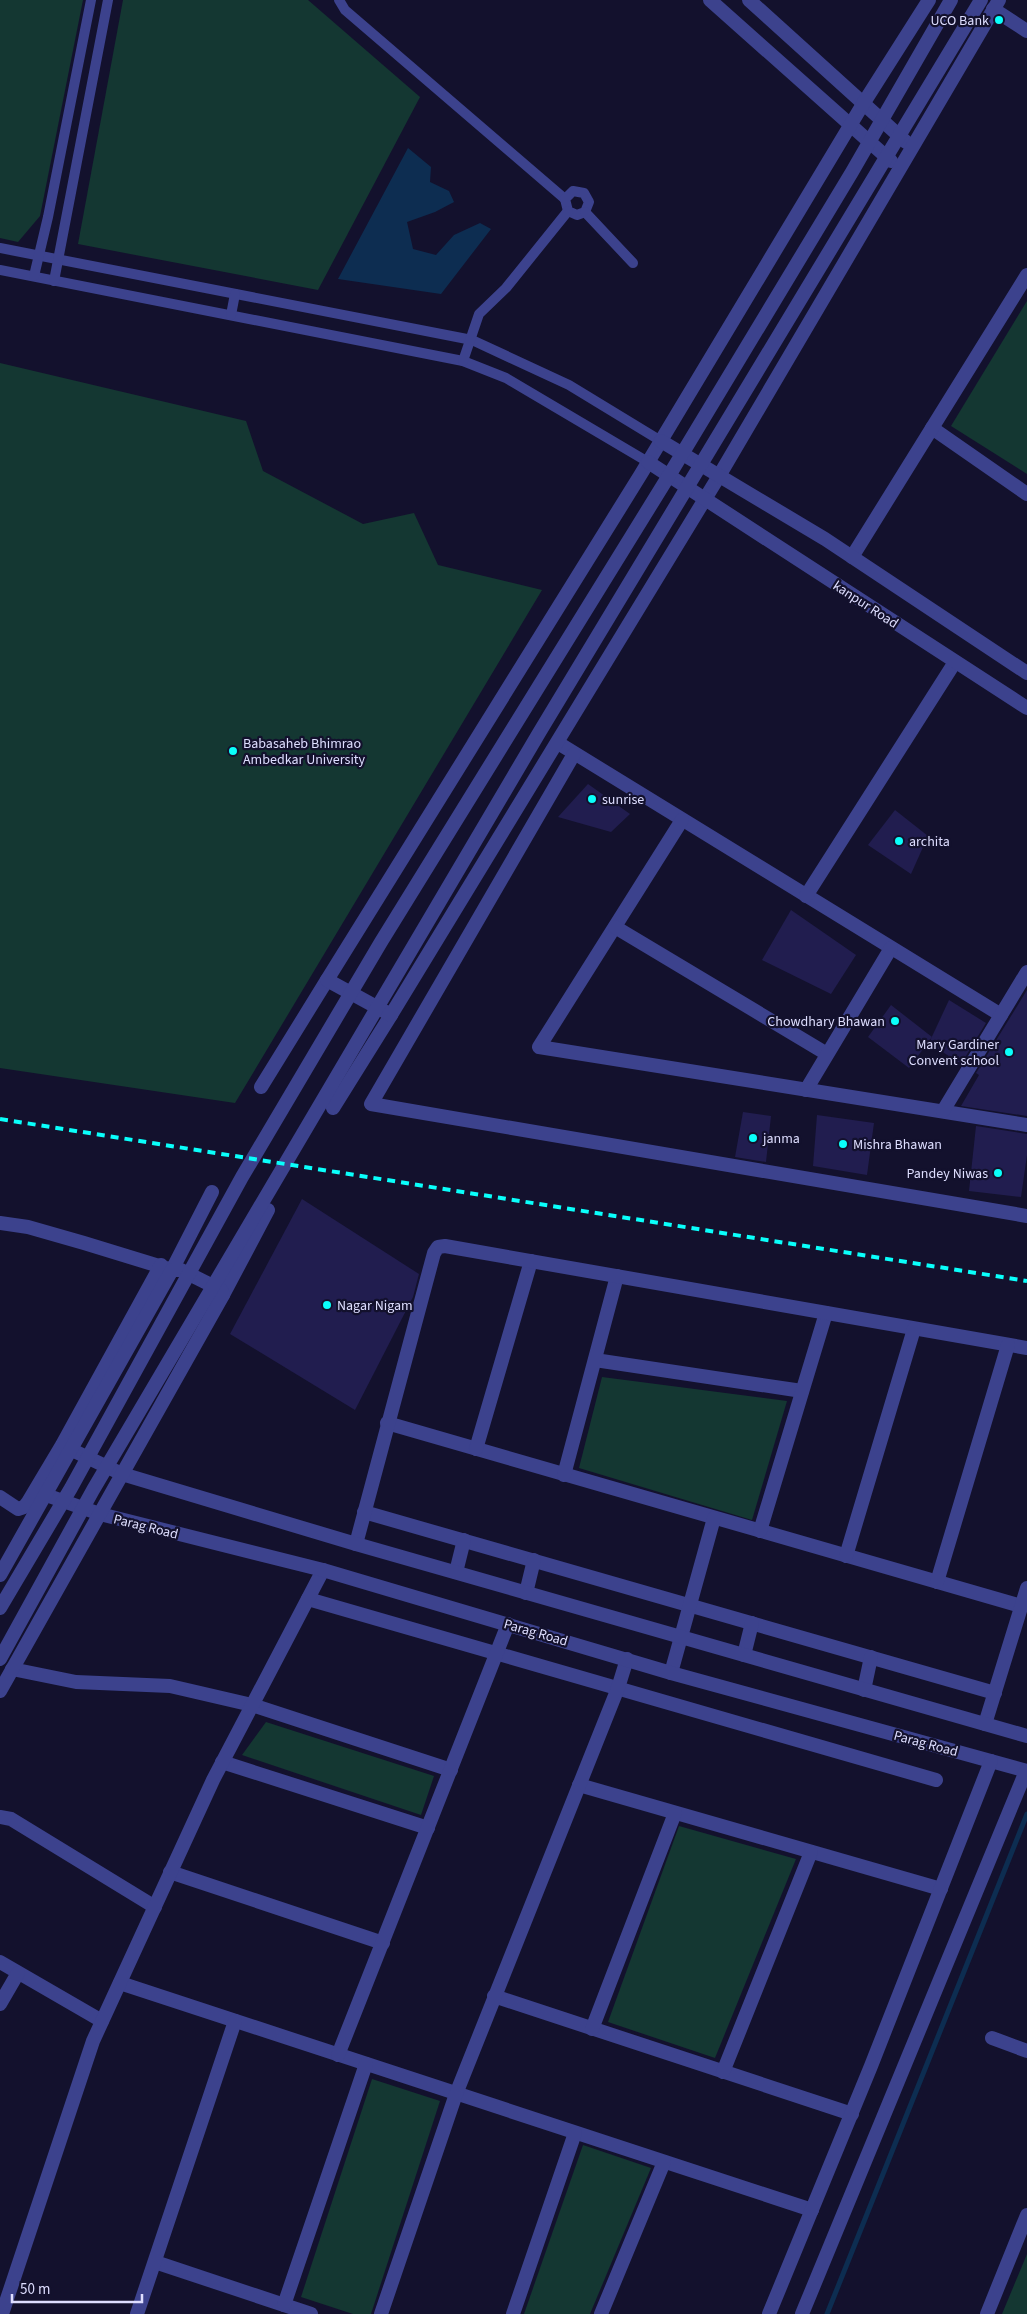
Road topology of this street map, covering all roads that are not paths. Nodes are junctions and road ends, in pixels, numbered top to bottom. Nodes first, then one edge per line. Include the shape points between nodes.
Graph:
1 (91, 0) edge
2 (108, 0) edge
3 (339, 0) edge
4 (710, 0) edge
5 (749, 0) edge
6 (929, 0) edge
7 (951, 0) edge
8 (982, 0) edge
9 (996, 4) edge
10 (1027, 31) edge
11 (864, 104) junction
12 (851, 126) junction
13 (912, 148) junction
14 (900, 168) junction
15 (566, 199) junction
16 (568, 211) junction
17 (585, 212) junction
18 (0, 248) edge
19 (37, 255) junction
20 (59, 260) junction
21 (633, 263) dead end
22 (0, 270) edge
23 (1027, 275) edge
24 (34, 276) junction
25 (54, 281) junction
26 (235, 294) junction
27 (231, 315) junction
28 (472, 340) junction
29 (463, 361) junction
30 (932, 428) junction
31 (661, 441) junction
32 (648, 462) junction
33 (719, 476) junction
34 (1027, 494) edge
35 (704, 499) junction
36 (852, 557) junction
37 (955, 662) junction
38 (1027, 673) edge
39 (1027, 708) edge
40 (558, 743) junction
41 (574, 754) junction
42 (682, 820) junction
43 (806, 896) junction
44 (615, 927) junction
45 (890, 948) junction
46 (1027, 972) edge
47 (328, 980) junction
48 (390, 1015) junction
49 (1001, 1016) junction
50 (827, 1054) junction
51 (261, 1088) dead end
52 (806, 1090) junction
53 (333, 1108) dead end
54 (943, 1112) junction
55 (1027, 1125) edge
56 (212, 1192) dead end
57 (268, 1210) dead end
58 (1027, 1216) edge
59 (0, 1223) edge
60 (531, 1261) junction
61 (166, 1268) junction
62 (617, 1276) junction
63 (223, 1295) junction
64 (826, 1313) junction
65 (914, 1329) junction
66 (1008, 1345) junction
67 (1027, 1348) edge
68 (595, 1360) junction
69 (802, 1391) junction
70 (387, 1423) junction
71 (476, 1449) junction
72 (72, 1450) junction
73 (122, 1474) junction
74 (564, 1475) junction
75 (46, 1495) junction
76 (0, 1497) edge
77 (100, 1514) junction
78 (714, 1518) junction
79 (360, 1529) junction
80 (760, 1531) junction
81 (463, 1544) junction
82 (846, 1556) junction
83 (533, 1564) junction
84 (457, 1569) junction
85 (323, 1570) junction
86 (0, 1575) edge
87 (937, 1582) junction
88 (1027, 1588) edge
89 (527, 1589) junction
90 (308, 1599) junction
91 (1021, 1606) junction
92 (0, 1608) edge
93 (690, 1610) junction
94 (508, 1624) junction
95 (751, 1629) junction
96 (683, 1634) junction
97 (744, 1652) junction
98 (498, 1654) junction
99 (0, 1659) edge
100 (628, 1659) junction
101 (12, 1670) junction
102 (671, 1673) junction
103 (867, 1675) junction
104 (618, 1688) junction
105 (0, 1690) edge
106 (252, 1705) junction
107 (990, 1709) junction
108 (1027, 1736) edge
109 (991, 1761) junction
110 (222, 1762) junction
111 (451, 1770) junction
112 (1027, 1771) edge
113 (936, 1780) dead end
114 (579, 1785) junction
115 (675, 1813) junction
116 (0, 1817) edge
117 (428, 1828) junction
118 (811, 1852) junction
119 (170, 1872) junction
120 (941, 1889) junction
121 (155, 1907) junction
122 (383, 1943) junction
123 (0, 1962) edge
124 (18, 1973) junction
125 (120, 1983) junction
126 (494, 1996) junction
127 (0, 2004) edge
128 (102, 2021) junction
129 (236, 2021) junction
130 (592, 2029) junction
131 (992, 2038) dead end
132 (1027, 2051) edge
133 (338, 2055) junction
134 (366, 2064) junction
135 (723, 2072) junction
136 (456, 2094) junction
137 (852, 2114) junction
138 (575, 2133) junction
139 (664, 2162) junction
140 (812, 2210) junction
141 (1027, 2215) edge
142 (155, 2262) junction
143 (284, 2305) junction
144 (2, 2314) edge
145 (137, 2314) edge
146 (311, 2314) edge
147 (381, 2314) edge
148 (513, 2314) edge
149 (600, 2314) edge
150 (769, 2314) edge
151 (802, 2314) edge
152 (987, 2314) edge

1 - 19 lane via 50,207
2 - 20 lane
3 - 15 lane via 345,10
4 - 12 street
5 - 11 street
6 - 11 street
7 - 92 street via 852,172 673,469 371,958 242,1177 71,1488
8 - 99 street via 534,742 92,1490
9 - 10 street
9 - 13 street
11 - 12 street
11 - 13 street
12 - 14 street
12 - 31 street
13 - 14 street
14 - 33 street
15 - 16 lane
15 - 17 lane via 573,192 584,193 589,202
16 - 17 lane via 576,215
16 - 28 lane via 506,288 480,314
17 - 21 lane
18 - 19 lane
19 - 20 lane
19 - 24 lane
20 - 25 lane
20 - 26 lane
22 - 24 lane
23 - 30 street
24 - 25 lane
25 - 27 lane
26 - 27 lane
26 - 28 lane
27 - 29 lane
28 - 29 lane
28 - 31 lane via 569,385
29 - 32 lane via 506,378
30 - 34 street
30 - 36 street
31 - 32 street
31 - 33 street
32 - 35 street, kanpur Road
32 - 47 street
33 - 35 street
33 - 36 street
35 - 37 street, kanpur Road
35 - 40 street
36 - 38 street
37 - 39 street, kanpur Road
37 - 43 street
40 - 41 street
40 - 48 street
41 - 42 street
41 - 58 street via 371,1104
42 - 43 street
42 - 44 street
43 - 45 street
44 - 50 street
44 - 52 street via 540,1047
45 - 49 street
45 - 50 street
46 - 49 street
47 - 48 street
47 - 51 street
48 - 53 street
49 - 54 street
50 - 52 street
52 - 54 street
54 - 55 street
56 - 61 street
57 - 63 street
59 - 61 street via 28,1228
60 - 62 street
60 - 70 street via 438,1247
60 - 71 street
61 - 63 street via 181,1270 221,1290
61 - 72 street
61 - 76 street via 28,1502 18,1509
62 - 64 street
62 - 68 street
63 - 73 street
64 - 65 street
64 - 69 street
65 - 66 street
65 - 82 street
66 - 67 street
66 - 87 street
68 - 69 street
68 - 74 street
69 - 80 street
70 - 71 street
70 - 79 street
71 - 74 street
72 - 73 street
72 - 75 street
73 - 77 street
73 - 79 street
74 - 78 street
75 - 77 street, Parag Road
75 - 86 street
77 - 85 street, Parag Road
77 - 101 street
78 - 80 street
78 - 93 street
79 - 81 street
79 - 84 street
80 - 82 street
81 - 83 street
81 - 84 street
82 - 87 street
83 - 89 street
83 - 93 street
84 - 89 street
85 - 90 street
85 - 94 street, Parag Road
87 - 91 street
88 - 91 street
89 - 96 street
90 - 98 street
90 - 106 street
91 - 107 street
93 - 95 street
93 - 96 street
94 - 98 street
94 - 100 street, Parag Road
95 - 97 street
95 - 103 street
96 - 97 street
96 - 102 street
97 - 103 street
98 - 104 street
98 - 111 street
100 - 102 street, Parag Road
100 - 104 street
101 - 105 street
101 - 106 street via 76,1682 170,1686
102 - 109 street, Parag Road
103 - 107 street
103 - 107 street
104 - 113 street
104 - 114 street
106 - 110 street
106 - 111 street
107 - 108 street
109 - 112 street, Parag Road
109 - 120 street
110 - 117 street
110 - 119 street
111 - 117 street
112 - 151 street
114 - 115 street
114 - 126 street
115 - 118 street
115 - 130 street
116 - 121 street via 12,1820
117 - 122 street
118 - 120 street
118 - 135 street
119 - 121 street
119 - 122 street
120 - 137 street
121 - 125 street
122 - 133 street
123 - 124 street
124 - 127 street
124 - 128 street
125 - 128 street
125 - 129 street
126 - 130 street
126 - 136 street
128 - 144 street
129 - 133 street
129 - 142 street
130 - 135 street
131 - 132 street
133 - 134 street
134 - 136 street
134 - 143 street
135 - 137 street
136 - 138 street
136 - 147 street
137 - 140 street
138 - 139 street
138 - 148 street
139 - 140 street
139 - 149 street
140 - 150 street
141 - 152 street
142 - 143 street
142 - 145 street
143 - 146 street

